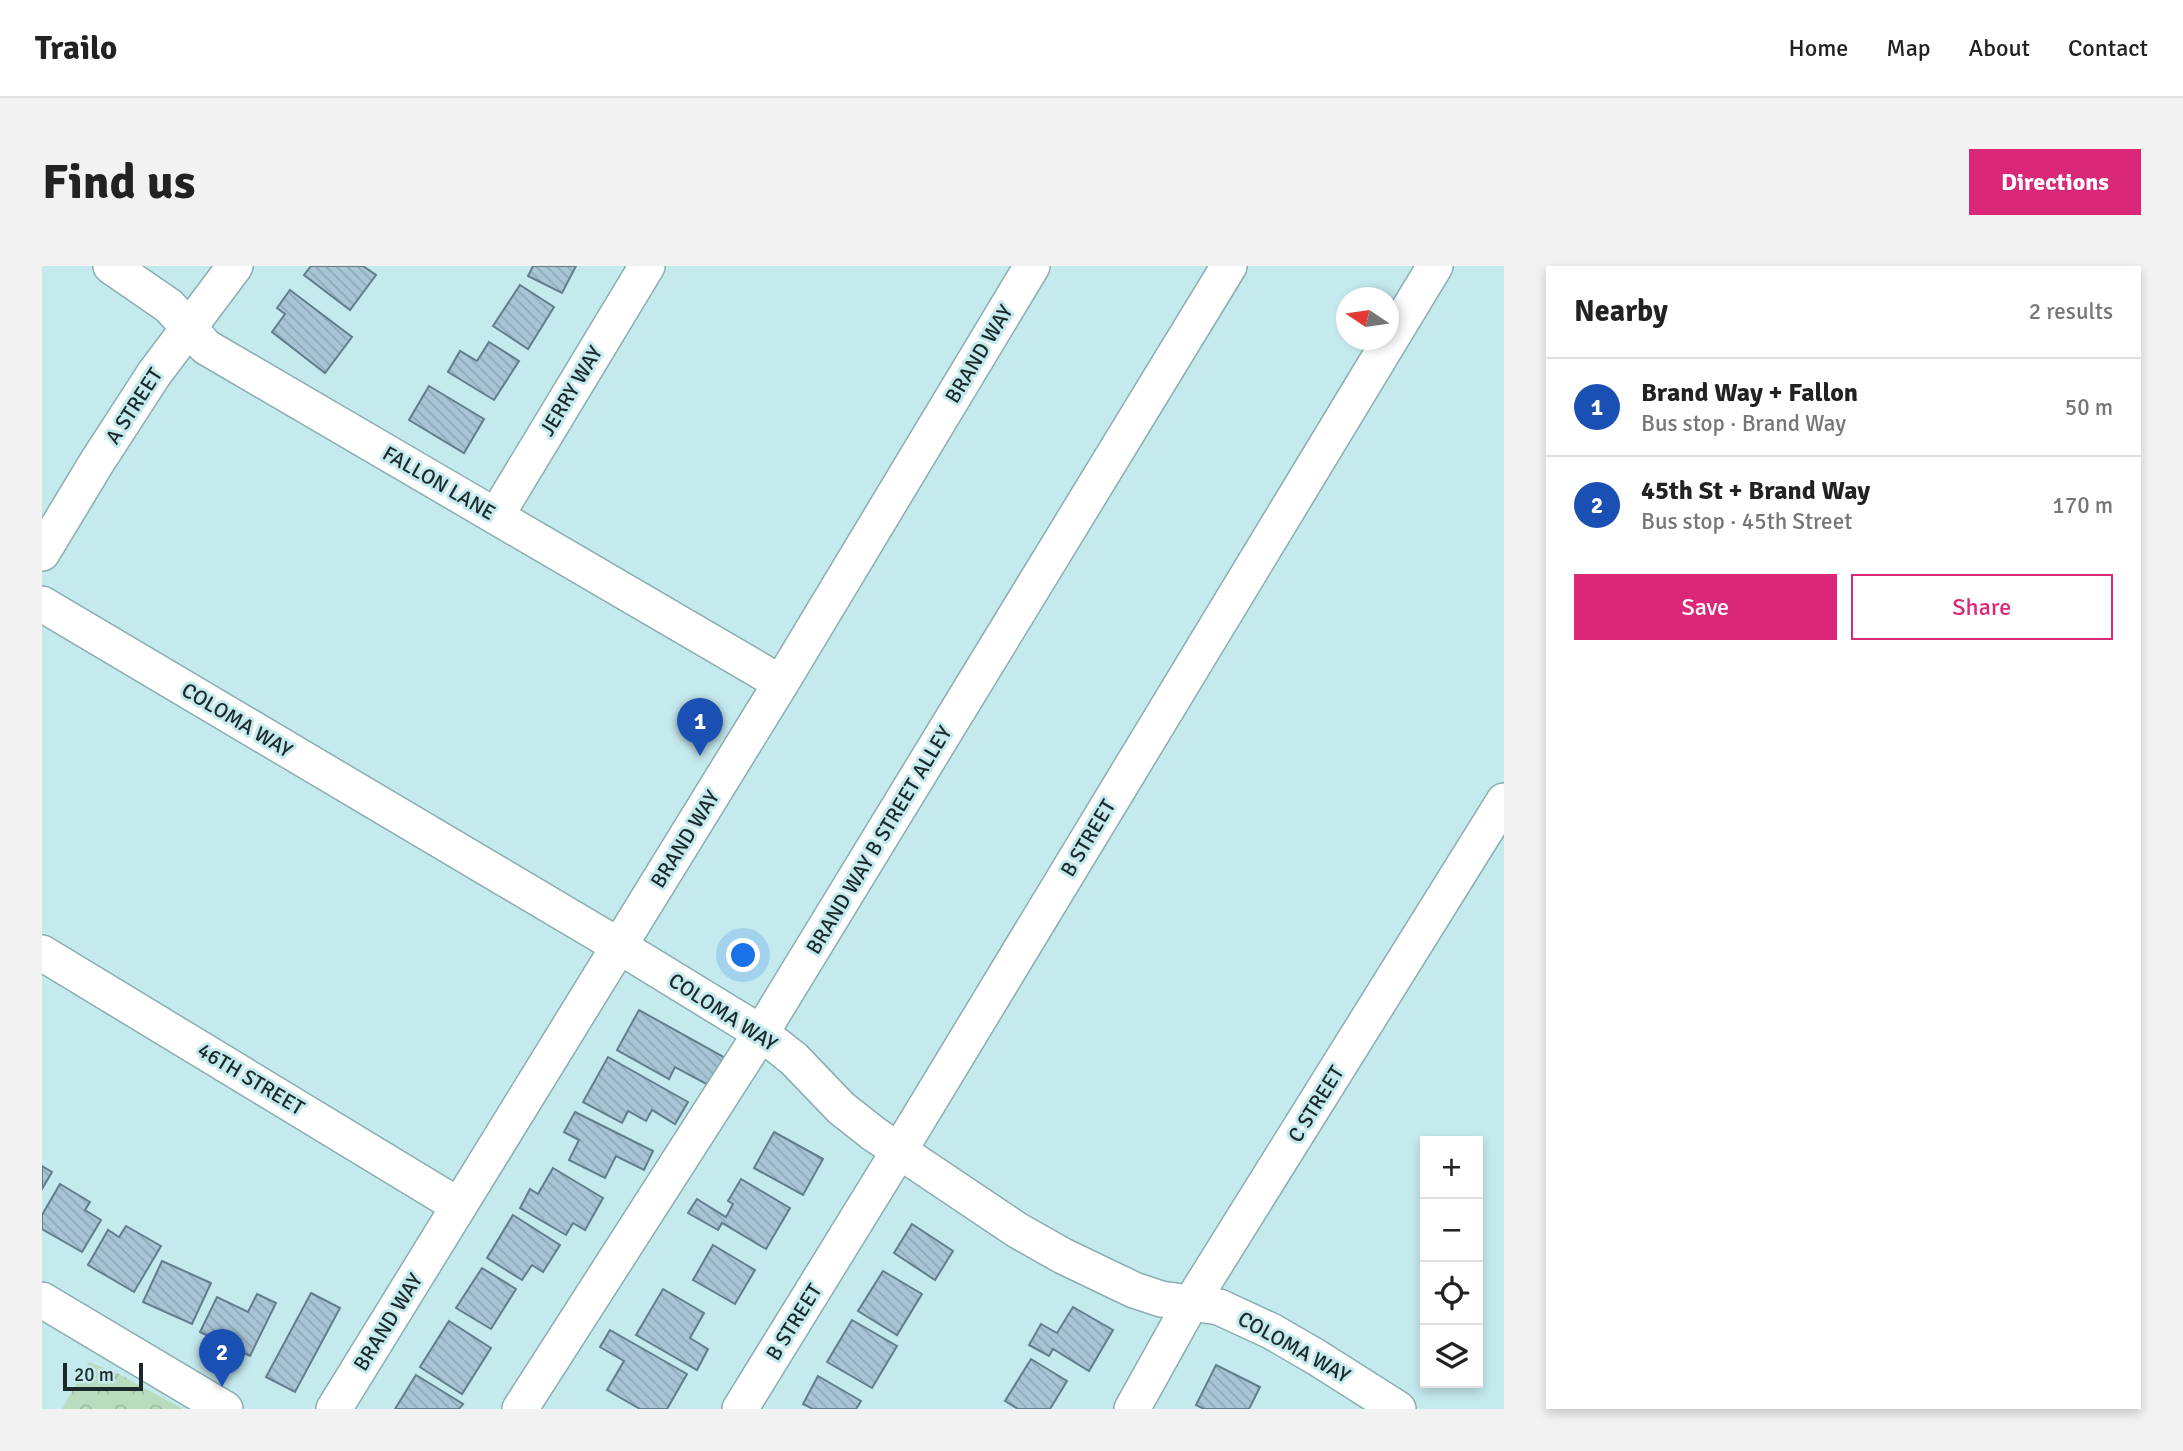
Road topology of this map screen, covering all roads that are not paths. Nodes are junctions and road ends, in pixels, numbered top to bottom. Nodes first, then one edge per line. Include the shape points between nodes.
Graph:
1 (111, 266) edge
2 (235, 266) edge
3 (647, 266) edge
4 (1032, 266) edge
5 (1229, 266) edge
6 (1435, 266) edge
7 (188, 327) junction
8 (496, 516) junction
9 (42, 553) edge
10 (42, 604) edge
11 (780, 683) junction
12 (1504, 801) edge
13 (619, 946) junction
14 (42, 953) edge
15 (761, 1033) junction
16 (899, 1151) junction
17 (459, 1206) junction
18 (42, 1300) edge
19 (1191, 1303) junction
20 (225, 1409) edge
21 (334, 1409) edge
22 (520, 1409) edge
23 (740, 1409) edge
24 (1132, 1409) edge
25 (1398, 1409) edge

1 - 7 street, FALLON LANE via 169,306
2 - 7 street, A STREET
3 - 8 street, JERRY WAY
4 - 11 street, BRAND WAY
5 - 15 street, BRAND WAY B STREET ALLEY
6 - 16 street, B STREET
7 - 8 street, FALLON LANE via 206,347
7 - 9 street, A STREET
8 - 11 street, FALLON LANE
10 - 13 street, COLOMA WAY
11 - 13 street, BRAND WAY
12 - 19 street, C STREET
13 - 15 street, COLOMA WAY
13 - 17 street, BRAND WAY
14 - 17 street, 46TH STREET
15 - 16 street, COLOMA WAY via 794,1059 841,1108
15 - 22 street, BRAND WAY B STREET ALLEY
16 - 19 street, COLOMA WAY via 1063,1256 1135,1290
16 - 23 street, B STREET
17 - 21 street, BRAND WAY
18 - 20 street
19 - 24 street, C STREET
19 - 25 street, COLOMA WAY via 1219,1307 1271,1331

